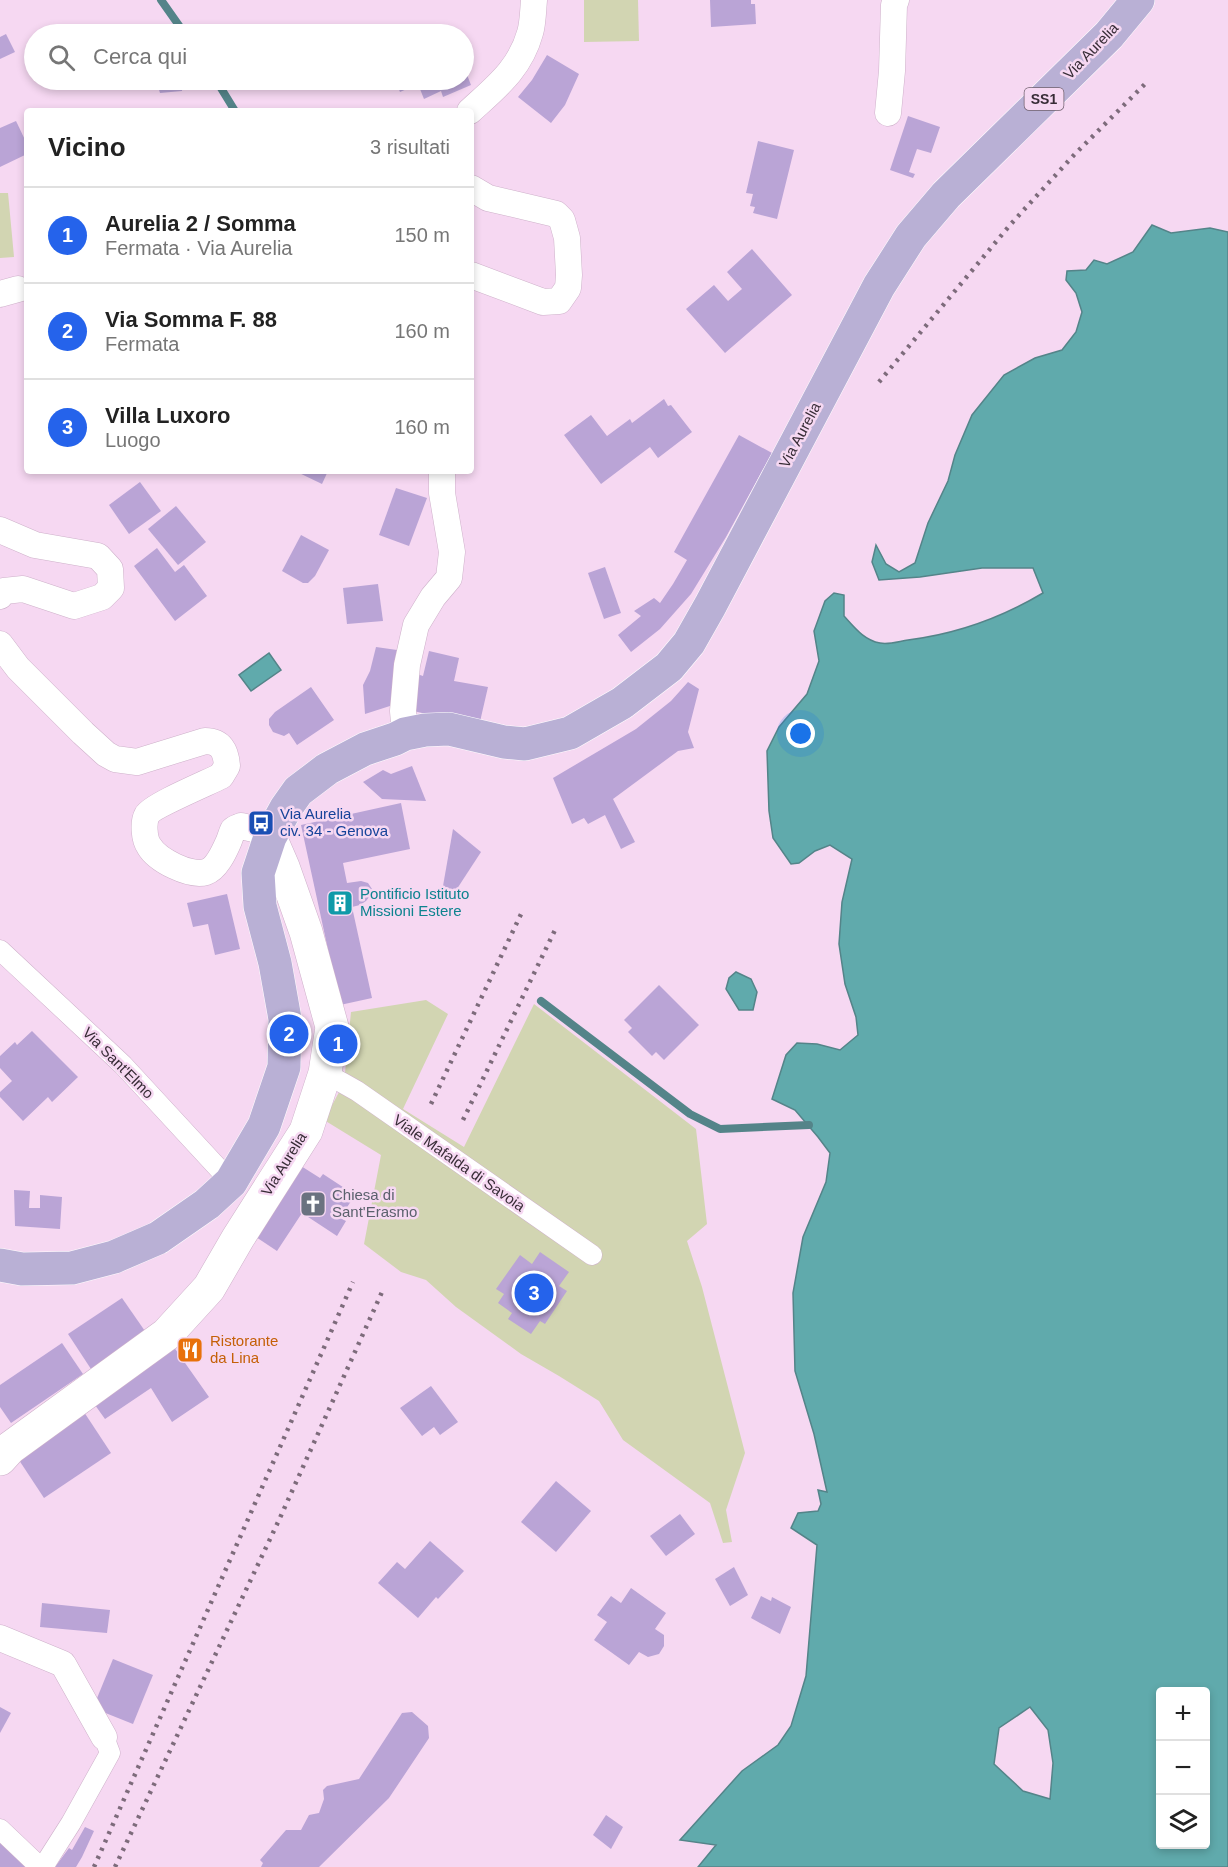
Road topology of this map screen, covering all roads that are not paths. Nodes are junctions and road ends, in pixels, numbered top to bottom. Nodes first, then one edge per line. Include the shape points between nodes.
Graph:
1 (534, 0) edge
2 (896, 0) edge
3 (1138, 0) edge
4 (473, 108) edge
5 (888, 113) dead end
6 (474, 190) edge
7 (474, 276) edge
8 (441, 474) edge
9 (0, 530) edge
10 (0, 596) edge
11 (0, 644) edge
12 (405, 734) junction
13 (270, 837) junction
14 (0, 950) edge
15 (325, 1073) junction
16 (231, 1182) junction
17 (592, 1255) dead end
18 (0, 1265) edge
19 (0, 1459) edge
20 (0, 1638) edge
21 (104, 1737) joint
22 (0, 1829) edge
23 (41, 1867) edge

1 - 4 street via 524,52 510,75
2 - 5 street
3 - 12 main road, Via Aurelia / SS1 via 1109,35 946,195 911,236 879,286 710,606 689,643 669,667 622,704 570,733 525,744 449,729
6 - 7 street via 488,198 556,214 562,220 567,238 568,288 559,300 543,302
8 - 12 street via 452,552 449,578 416,625 407,664
9 - 10 street via 35,545 98,556 110,569 111,588 102,597 74,606 23,589 4,591
11 - 13 street via 83,733 116,759 137,762 205,741 214,741 225,752 227,766 220,776 155,806 147,816 148,846 165,861 190,871 206,872 213,868 233,831 241,826
12 - 13 main road, Via Aurelia via 364,749 298,791
13 - 15 street, Via Aurelia via 306,932 332,1027
13 - 16 main road via 258,873 260,906 285,1019 284,1067 264,1126
14 - 16 street, Via Sant'Elmo via 123,1065
15 - 17 street, Viale Mafalda di Savoia via 357,1091
15 - 19 street, Via Aurelia via 306,1131 209,1288 166,1334 9,1448
16 - 18 main road via 159,1238 114,1257 72,1268 22,1269
20 - 21 street via 63,1664
21 - 23 street via 110,1753
22 - 23 street

